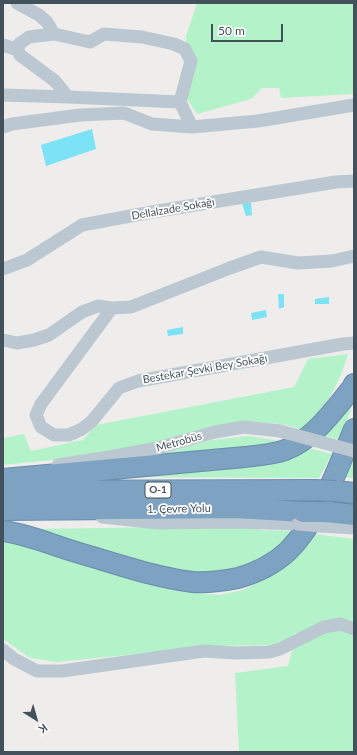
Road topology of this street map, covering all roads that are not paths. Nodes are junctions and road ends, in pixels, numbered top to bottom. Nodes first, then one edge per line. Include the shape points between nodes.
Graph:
1 (17, 3) edge
2 (54, 34) junction
3 (3, 45) edge
4 (18, 50) junction
5 (3, 95) edge
6 (68, 97) junction
7 (180, 102) junction
8 (354, 105) edge
9 (192, 126) junction
10 (3, 127) edge
11 (354, 181) edge
12 (354, 256) edge
13 (3, 269) edge
14 (112, 308) junction
15 (3, 340) edge
16 (348, 344) edge
17 (354, 384) edge
18 (354, 429) edge
19 (354, 451) edge
20 (3, 472) edge
21 (3, 479) edge
22 (3, 491) edge
23 (345, 492) edge
24 (3, 510) edge
25 (354, 515) edge
26 (324, 519) junction
27 (354, 528) edge
28 (3, 531) edge
29 (354, 629) edge
30 (3, 650) edge

1 - 2 street via 39,15
2 - 4 street via 29,37 20,44
2 - 7 street via 90,42 104,34 142,36 185,49 190,61
3 - 4 street
4 - 6 street via 20,55 55,80
5 - 6 street
6 - 7 street
7 - 9 street
8 - 9 street via 258,121
9 - 10 street via 152,124 124,113 80,115
11 - 13 street, Dellalzade Sokağı via 82,225 27,260
12 - 14 street via 332,261 298,263 261,257 131,307
14 - 15 street via 98,306 82,312 49,335 34,340 17,343
14 - 16 street, Bestekar Şevki Bey Sokağı via 40,404 36,415 41,427 54,435 69,434 82,429 120,388 138,381
17 - 21 highway via 314,431 284,450 245,457
18 - 28 highway via 324,498 302,534 288,551 271,564 250,574 209,582 177,580
19 - 20 street, Metrobüs, bridge via 280,431 244,427 130,454
22 - 23 highway, 1. Çevre Yolu / O-1, bridge
24 - 26 highway, 1. Çevre Yolu / O-1, bridge via 236,508
25 - 26 highway, 1. Çevre Yolu / O-1
26 - 27 street
29 - 30 street via 341,624 324,627 269,652 204,651 62,671 37,671

